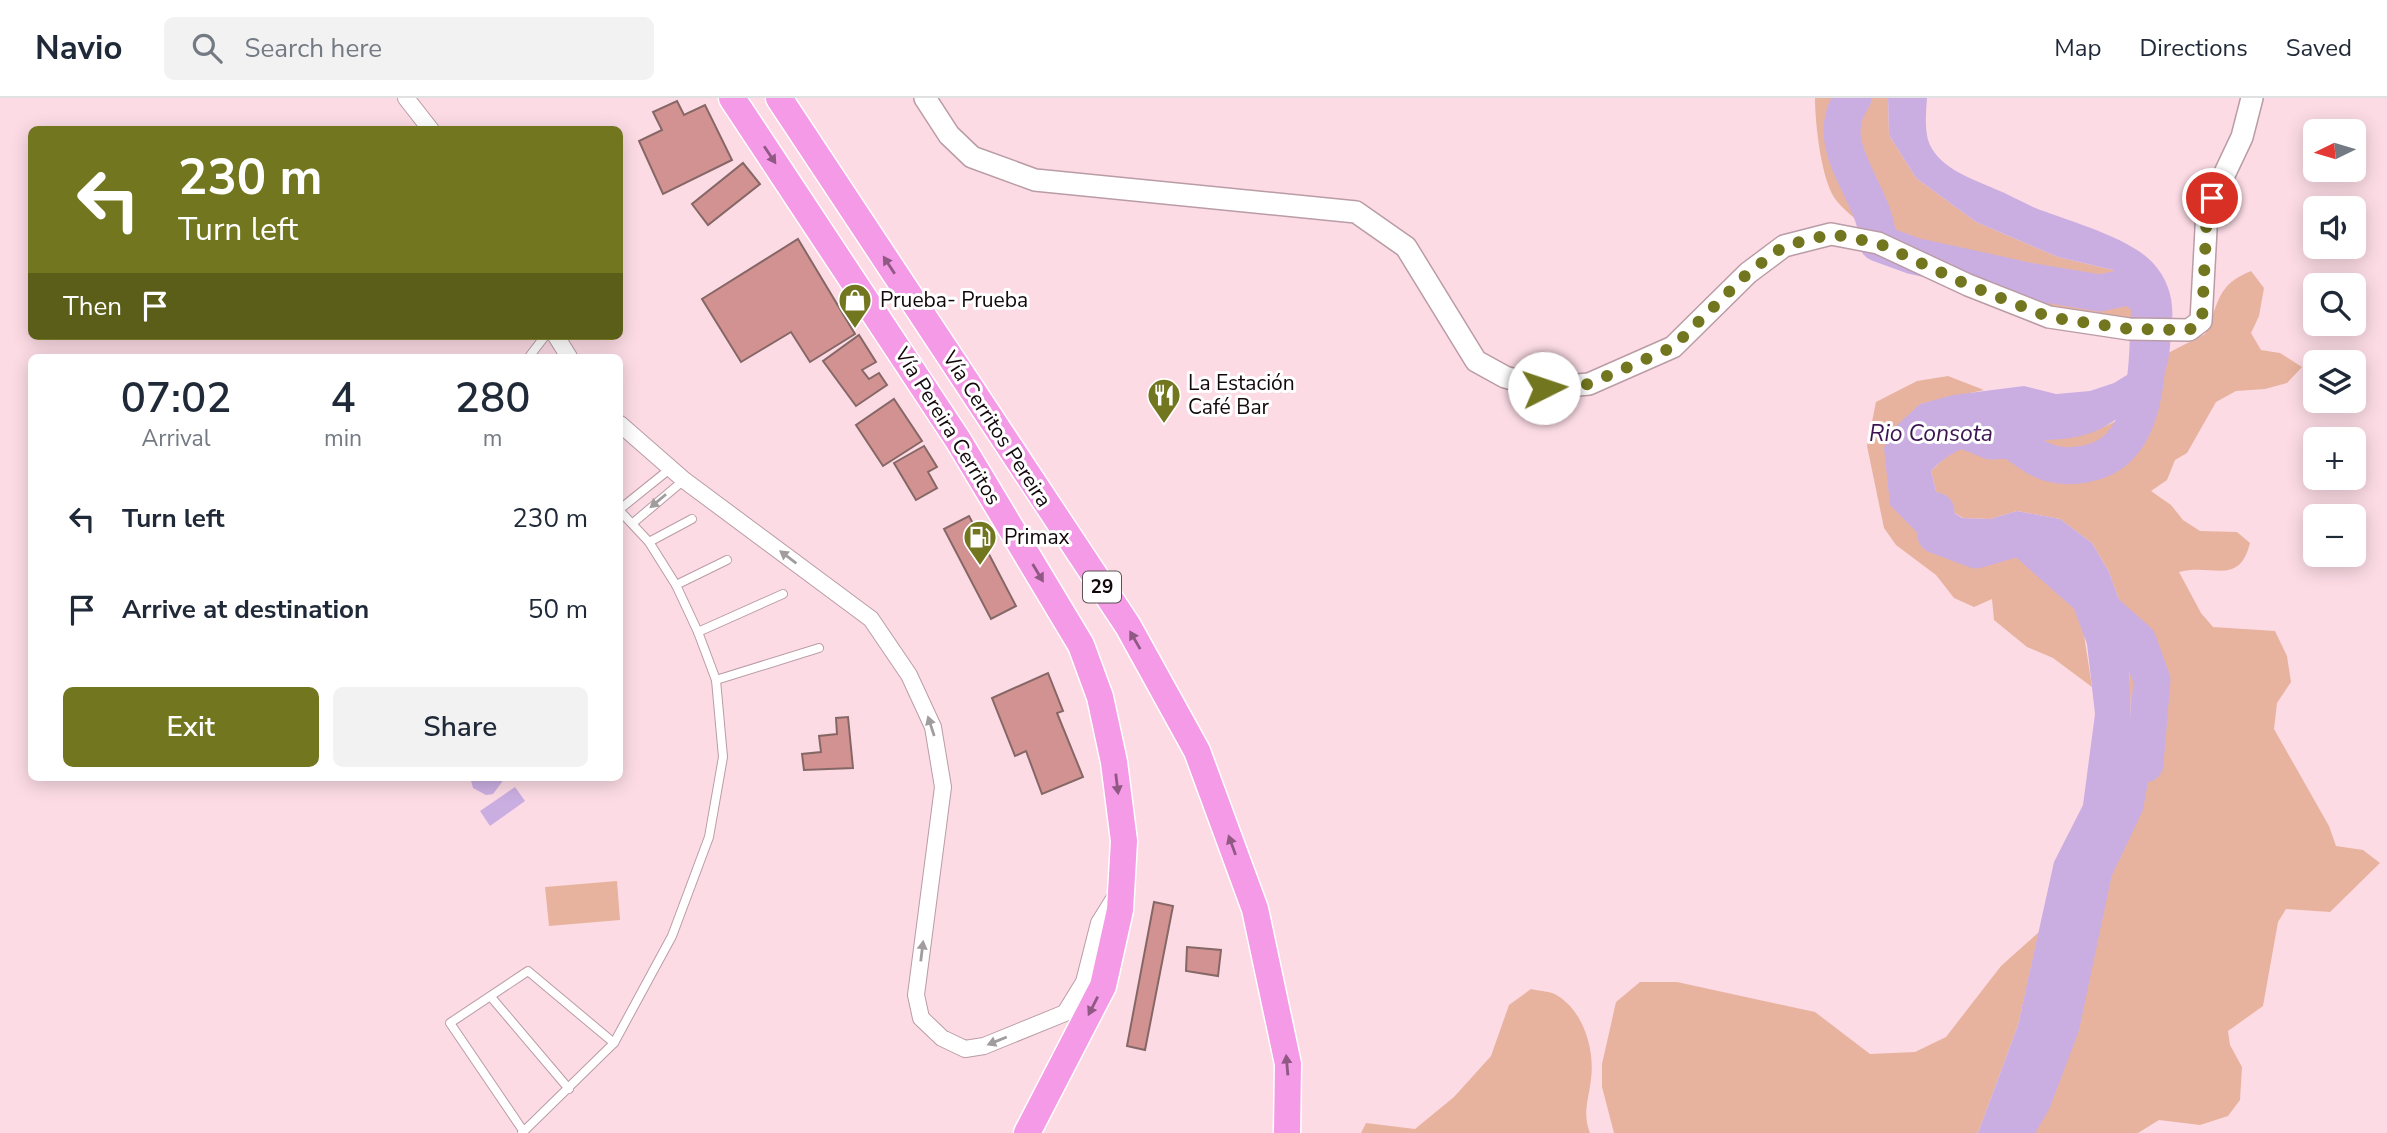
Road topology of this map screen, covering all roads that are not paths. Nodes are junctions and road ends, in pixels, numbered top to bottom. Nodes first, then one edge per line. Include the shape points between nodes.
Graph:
1 (406, 98) edge
2 (732, 98) edge
3 (779, 98) edge
4 (925, 98) edge
5 (2252, 98) edge
6 (428, 126) edge
7 (542, 340) edge
8 (531, 354) edge
9 (623, 427) edge
10 (671, 468) junction
11 (684, 480) junction
12 (623, 508) edge
13 (623, 513) edge
14 (692, 519) dead end
15 (633, 523) junction
16 (649, 542) junction
17 (727, 560) dead end
18 (676, 585) junction
19 (783, 594) dead end
20 (698, 632) junction
21 (819, 648) dead end
22 (716, 680) junction
23 (1123, 885) junction
24 (491, 997) junction
25 (614, 1044) junction
26 (569, 1089) junction
27 (523, 1132) edge
28 (1027, 1133) edge
29 (1287, 1133) edge

1 - 6 street
2 -> 23 highway, Vía Pereira Cerritos / 29 via 918,377 1081,645 1100,697 1114,762 1124,841
29 -> 3 highway, Vía Cerritos Pereira / 29 via 1288,1064 1255,909 1197,751 1128,626
4 - 5 street via 949,135 972,157 1035,180 1356,212 1406,247 1476,361 1505,377 1544,388 1589,384 1673,347 1748,273 1784,246 1831,234 1878,243 2049,317 2129,329 2189,330 2202,321 2207,211 2242,137
7 - 8 lane
9 - 10 street
10 - 11 street
10 - 12 lane
11 -> 15 lane
23 -> 11 street via 1099,923 1084,982 1065,1013 984,1046 965,1049 942,1038 921,1018 916,995 943,787 933,727 909,675 871,619
13 - 15 lane
14 - 16 lane
15 - 16 lane
16 - 18 lane
17 - 18 lane
18 - 20 lane
19 - 20 lane
20 - 22 lane
21 - 22 lane
22 - 25 lane via 723,757 709,837 677,925
23 -> 28 highway, Vía Pereira Cerritos / 29 via 1103,986
24 - 25 lane via 528,971
24 - 26 lane
24 - 27 lane via 450,1023
25 - 26 lane
26 - 27 lane

